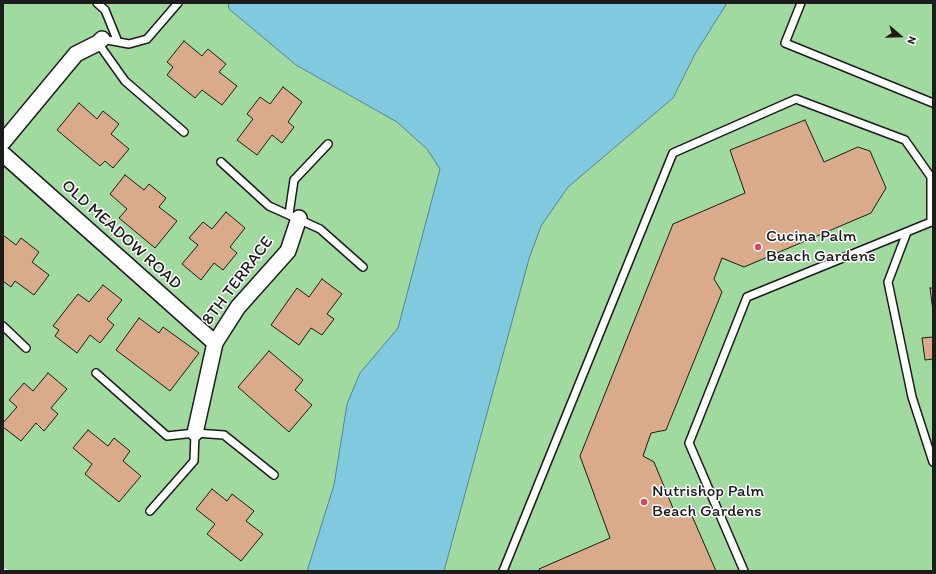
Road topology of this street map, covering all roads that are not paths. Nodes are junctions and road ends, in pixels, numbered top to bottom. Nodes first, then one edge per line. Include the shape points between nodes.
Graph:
1 (97, 3) edge
2 (178, 3) edge
3 (801, 3) edge
4 (100, 41) junction
5 (118, 42) junction
6 (933, 103) edge
7 (184, 132) dead end
8 (3, 142) edge
9 (328, 144) dead end
10 (3, 154) edge
11 (221, 162) dead end
12 (294, 216) junction
13 (932, 222) edge
14 (907, 232) junction
15 (363, 267) dead end
16 (3, 326) edge
17 (215, 343) junction
18 (26, 348) dead end
19 (96, 373) dead end
20 (194, 433) junction
21 (933, 435) edge
22 (925, 437) junction
23 (933, 462) edge
24 (274, 476) dead end
25 (150, 511) dead end
26 (503, 571) edge
27 (744, 571) edge

1 - 5 lane via 105,10
2 - 5 lane via 147,39 129,44
3 - 6 lane via 785,43
4 - 5 lane
4 - 7 lane via 125,81
4 - 8 street via 76,54
9 - 12 lane via 294,180
10 - 17 street, OLD MEADOW ROAD
11 - 12 lane via 269,206
12 - 15 lane via 320,229
12 - 17 street, 8TH TERRACE via 288,251 238,307
13 - 14 lane
13 - 26 lane via 931,177 905,140 796,99 673,153
14 - 22 lane via 888,282 912,397
14 - 27 lane via 747,297 689,443
16 - 18 lane
17 - 20 street, 8TH TERRACE
19 - 20 lane via 167,436
20 - 24 lane via 224,435
20 - 25 lane via 194,461
21 - 22 lane
22 - 23 lane

